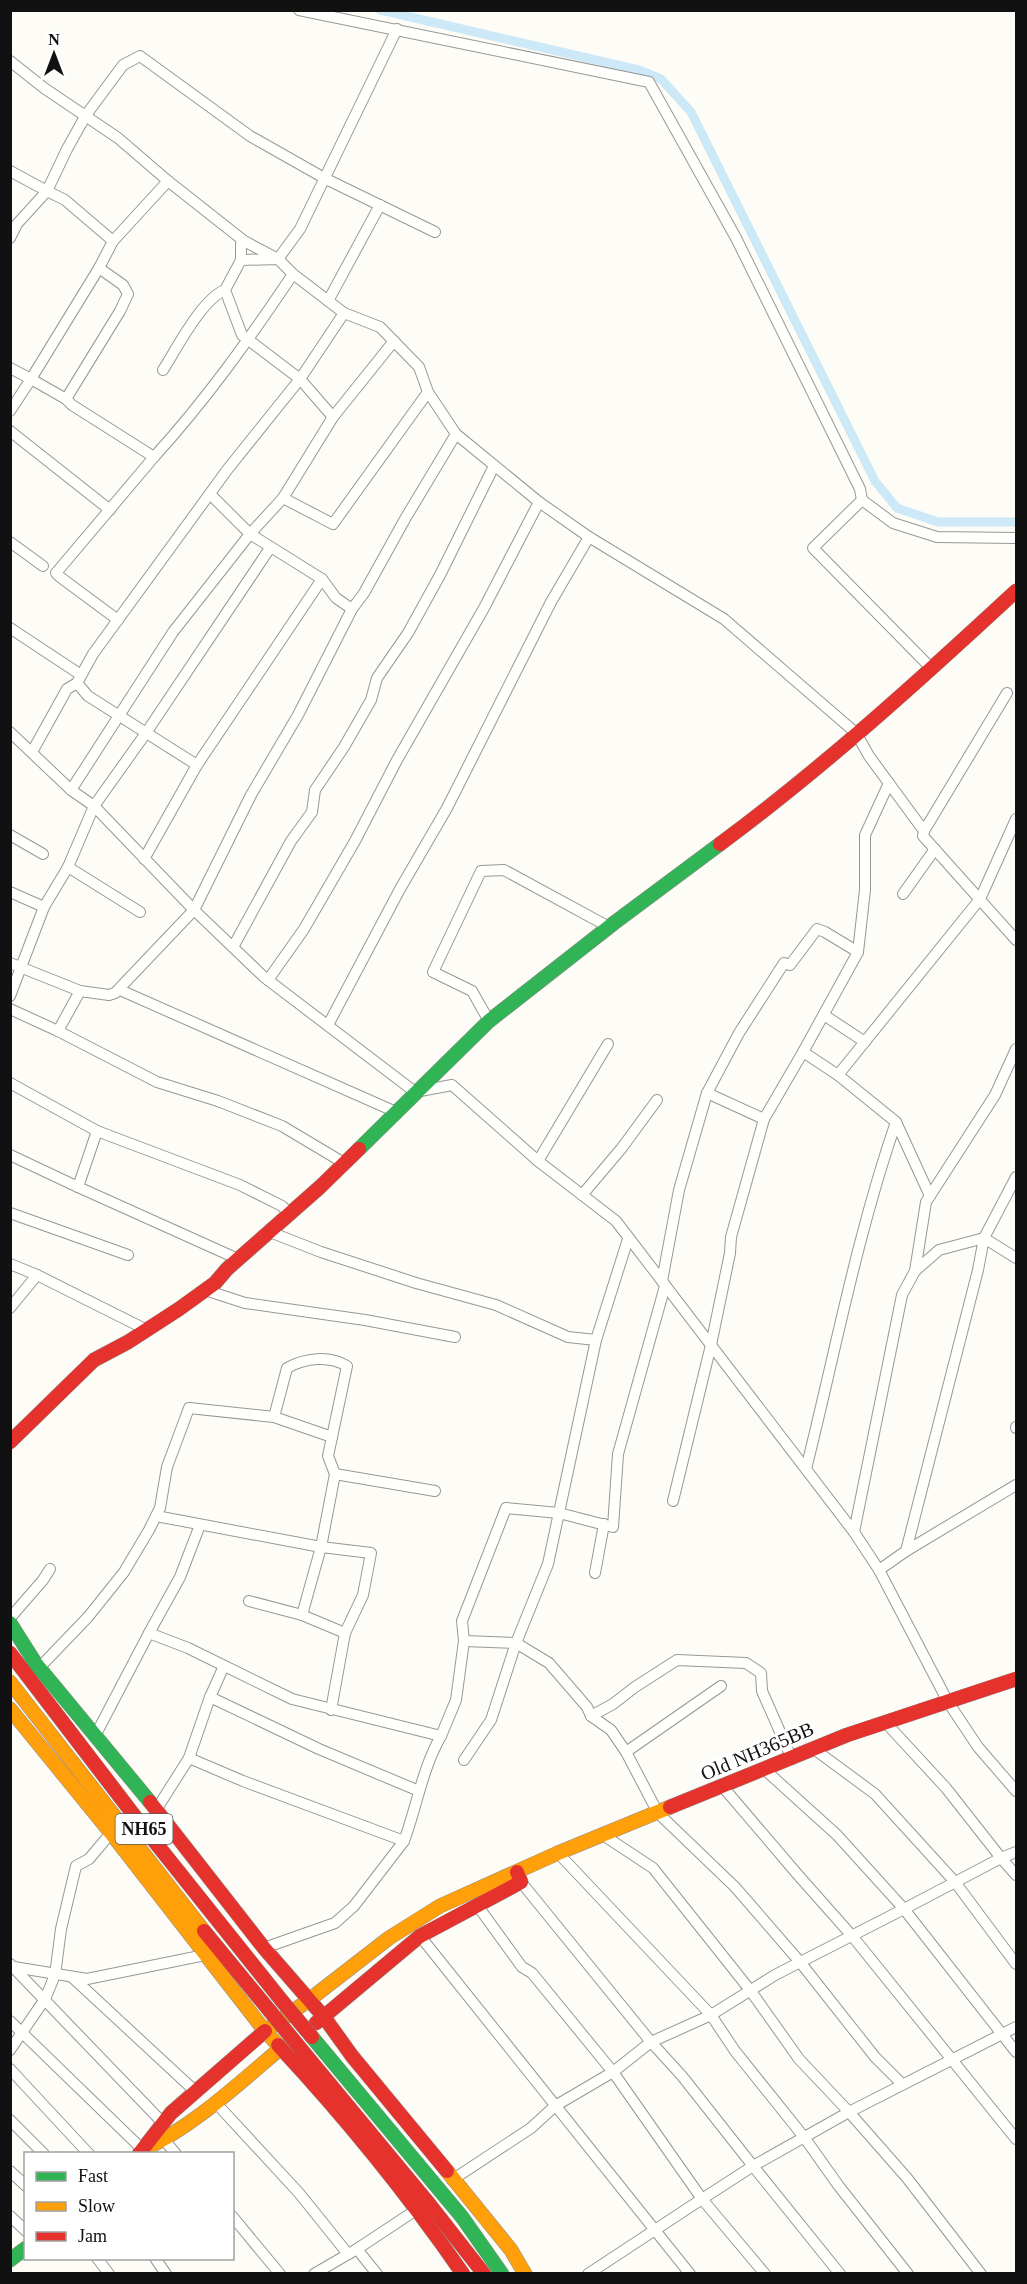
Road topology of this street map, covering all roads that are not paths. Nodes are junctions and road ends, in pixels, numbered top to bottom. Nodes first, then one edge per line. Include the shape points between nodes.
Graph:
1 (299, 10) edge
2 (397, 29) junction
3 (10, 61) edge
4 (86, 115) junction
5 (10, 171) edge
6 (326, 179) junction
7 (168, 181) junction
8 (47, 191) junction
9 (380, 205) junction
10 (14, 223) edge
11 (435, 232) dead end
12 (10, 238) edge
13 (113, 241) junction
14 (244, 241) junction
15 (278, 259) junction
16 (242, 260) junction
17 (99, 268) junction
18 (293, 274) junction
19 (225, 290) junction
20 (328, 301) junction
21 (344, 314) junction
22 (249, 340) junction
23 (394, 341) junction
24 (10, 368) edge
25 (163, 370) dead end
26 (31, 379) junction
27 (300, 379) junction
28 (428, 392) junction
29 (66, 399) junction
30 (10, 411) edge
31 (333, 417) junction
32 (10, 432) edge
33 (456, 434) junction
34 (154, 456) junction
35 (494, 466) junction
36 (210, 494) junction
37 (283, 498) junction
38 (862, 500) junction
39 (539, 502) junction
40 (110, 510) junction
41 (250, 534) junction
42 (589, 537) junction
43 (1017, 538) edge
44 (10, 542) edge
45 (270, 548) junction
46 (43, 566) dead end
47 (322, 579) junction
48 (1017, 591) edge
49 (352, 609) junction
50 (118, 620) junction
51 (10, 628) edge
52 (932, 669) junction
53 (79, 679) junction
54 (1007, 693) dead end
55 (119, 717) junction
56 (10, 732) edge
57 (146, 732) junction
58 (856, 733) junction
59 (32, 752) junction
60 (197, 765) junction
61 (889, 783) junction
62 (71, 790) junction
63 (94, 806) junction
64 (1017, 819) edge
65 (924, 831) junction
66 (10, 835) edge
67 (935, 849) junction
68 (43, 854) dead end
69 (144, 859) junction
70 (68, 867) junction
71 (10, 891) edge
72 (903, 894) dead end
73 (980, 899) junction
74 (44, 907) junction
75 (194, 910) junction
76 (140, 912) dead end
77 (609, 927) junction
78 (1016, 936) edge
79 (233, 947) junction
80 (858, 952) junction
81 (16, 965) edge
82 (268, 980) junction
83 (120, 990) junction
84 (80, 991) junction
85 (10, 996) edge
86 (10, 1009) edge
87 (824, 1015) junction
88 (489, 1022) junction
89 (328, 1025) junction
90 (58, 1031) junction
91 (866, 1042) junction
92 (608, 1044) dead end
93 (1017, 1049) edge
94 (803, 1052) junction
95 (838, 1075) junction
96 (10, 1083) edge
97 (415, 1092) junction
98 (707, 1093) junction
99 (657, 1100) dead end
100 (396, 1112) junction
101 (764, 1119) junction
102 (896, 1122) junction
103 (97, 1131) junction
104 (10, 1155) edge
105 (538, 1161) junction
106 (345, 1163) junction
107 (1017, 1177) edge
108 (78, 1187) junction
109 (582, 1195) junction
110 (930, 1197) junction
111 (10, 1214) edge
112 (290, 1214) junction
113 (270, 1232) junction
114 (920, 1238) junction
115 (984, 1238) junction
116 (628, 1239) junction
117 (939, 1250) junction
118 (128, 1255) dead end
119 (1017, 1258) edge
120 (238, 1259) junction
121 (10, 1264) edge
122 (915, 1271) junction
123 (37, 1275) junction
124 (663, 1284) junction
125 (205, 1290) junction
126 (10, 1308) edge
127 (147, 1330) junction
128 (455, 1337) dead end
129 (596, 1340) junction
130 (711, 1346) junction
131 (274, 1417) junction
132 (332, 1437) junction
133 (10, 1442) edge
134 (806, 1469) junction
135 (335, 1474) junction
136 (1017, 1485) edge
137 (435, 1491) dead end
138 (673, 1501) dead end
139 (559, 1513) junction
140 (156, 1516) junction
141 (604, 1524) junction
142 (200, 1525) junction
143 (854, 1532) junction
144 (321, 1547) junction
145 (906, 1551) junction
146 (50, 1569) dead end
147 (879, 1570) junction
148 (595, 1573) dead end
149 (249, 1601) dead end
150 (302, 1615) junction
151 (10, 1618) edge
152 (10, 1623) edge
153 (149, 1633) junction
154 (345, 1633) junction
155 (464, 1641) junction
156 (516, 1643) junction
157 (10, 1653) edge
158 (224, 1666) junction
159 (39, 1668) junction
160 (1017, 1679) edge
161 (10, 1682) edge
162 (721, 1686) dead end
163 (210, 1696) junction
164 (948, 1702) junction
165 (10, 1709) edge
166 (331, 1710) junction
167 (591, 1716) junction
168 (886, 1723) junction
169 (94, 1736) junction
170 (441, 1736) junction
171 (814, 1749) junction
172 (626, 1752) junction
173 (189, 1758) junction
174 (792, 1759) junction
175 (464, 1760) dead end
176 (764, 1769) junction
177 (723, 1787) junction
178 (420, 1791) junction
179 (1017, 1791) edge
180 (156, 1810) junction
181 (658, 1813) junction
182 (111, 1833) junction
183 (603, 1835) junction
184 (404, 1841) junction
185 (1017, 1852) edge
186 (558, 1853) junction
187 (1001, 1858) junction
188 (1017, 1875) edge
189 (519, 1877) junction
190 (955, 1882) junction
191 (477, 1905) junction
192 (904, 1910) junction
193 (420, 1936) junction
194 (853, 1937) junction
195 (264, 1948) junction
196 (205, 1956) junction
197 (800, 1962) junction
198 (1017, 1964) edge
199 (12, 1966) edge
200 (55, 1975) junction
201 (72, 1977) junction
202 (750, 1990) junction
203 (45, 1999) junction
204 (309, 2000) junction
205 (711, 2015) junction
206 (324, 2017) junction
207 (10, 2020) edge
208 (1017, 2027) edge
209 (265, 2031) junction
210 (23, 2033) junction
211 (1002, 2035) junction
212 (651, 2042) junction
213 (281, 2048) junction
214 (10, 2050) edge
215 (1017, 2052) edge
216 (951, 2059) junction
217 (10, 2069) edge
218 (613, 2072) junction
219 (902, 2085) junction
220 (196, 2092) junction
221 (215, 2102) junction
222 (555, 2106) junction
223 (849, 2112) junction
224 (10, 2120) edge
225 (162, 2122) junction
226 (804, 2137) junction
227 (1017, 2139) edge
228 (165, 2141) junction
229 (42, 2152) edge
230 (87, 2152) edge
231 (141, 2152) edge
232 (174, 2152) edge
233 (753, 2166) junction
234 (10, 2171) edge
235 (452, 2180) junction
236 (24, 2184) edge
237 (702, 2199) junction
238 (416, 2210) junction
239 (10, 2216) edge
240 (234, 2218) edge
241 (24, 2229) edge
242 (654, 2229) junction
243 (24, 2250) edge
244 (352, 2252) junction
245 (10, 2260) edge
246 (98, 2260) edge
247 (156, 2260) edge
248 (109, 2274) edge
249 (166, 2274) edge
250 (280, 2274) edge
251 (314, 2274) edge
252 (377, 2274) edge
253 (463, 2274) edge
254 (484, 2274) edge
255 (502, 2274) edge
256 (525, 2274) edge
257 (588, 2274) edge
258 (690, 2274) edge
259 (765, 2274) edge
260 (840, 2274) edge
261 (908, 2274) edge
262 (981, 2274) edge

1 - 2 street
2 - 6 street
2 - 38 street via 649,82 736,238
3 - 4 street
4 - 6 street via 123,65 140,56 250,136
4 - 7 street
4 - 8 street
5 - 8 street
6 - 9 street
6 - 15 street via 300,229
7 - 13 street
7 - 14 street
8 - 10 street
8 - 13 street via 65,200
9 - 11 street
9 - 20 street
10 - 12 street
13 - 17 street
14 - 15 street
14 - 16 street
15 - 16 street
15 - 18 street
16 - 19 street
17 - 26 street
17 - 29 street via 123,285 128,294
18 - 20 street
18 - 22 street
19 - 22 street via 242,335
19 - 25 street via 214,294
20 - 21 street
21 - 23 street via 380,327
21 - 27 street
22 - 27 street
22 - 34 street
23 - 28 street via 420,367
23 - 31 street
24 - 26 street
26 - 29 street
26 - 30 street
27 - 31 street
27 - 36 street
28 - 33 street
28 - 37 street via 333,524
29 - 34 street
31 - 37 street
32 - 40 street
33 - 35 street
33 - 49 street
34 - 40 street
35 - 39 street
35 - 79 street via 408,633 377,678 371,700 315,790 312,812 291,841
36 - 41 street
36 - 50 street
37 - 41 street
38 - 43 street via 893,523 937,537
38 - 52 street via 813,548
39 - 42 street
39 - 82 street via 355,841 304,929
40 - 50 street via 56,573
41 - 45 street
41 - 55 street via 173,632
42 - 58 street via 724,620
42 - 89 street
44 - 46 street
45 - 47 street
45 - 57 street
47 - 49 street via 336,598
47 - 60 street
48 - 52 main road
49 - 75 street
50 - 53 street
51 - 53 street
52 - 58 main road
53 - 55 street via 88,696
53 - 59 street via 67,690
54 - 65 street
55 - 57 street
55 - 62 street
56 - 59 street
57 - 60 street
57 - 63 street
58 - 61 street
58 - 77 main road via 759,816
59 - 62 street
60 - 69 street
61 - 65 street
61 - 80 street via 865,834 865,890
62 - 63 street
63 - 69 street
63 - 70 street
64 - 73 street
65 - 67 street via 923,836
66 - 68 street
67 - 72 street
67 - 73 street
69 - 75 street
70 - 74 street
70 - 76 street
71 - 74 street
73 - 78 street
73 - 91 street
74 - 81 street
75 - 79 street
75 - 83 street
77 - 88 main road
77 - 88 street via 504,870 481,872 433,972 472,991
79 - 82 street
80 - 87 street
80 - 98 street via 817,929 790,965 784,963 739,1033
81 - 84 street
81 - 85 street
82 - 89 street
83 - 84 street via 109,995
83 - 100 street
84 - 90 street
86 - 90 street
87 - 91 street
87 - 94 street
88 - 97 main road
89 - 97 street
90 - 106 street via 158,1082 282,1126
91 - 95 street
92 - 105 street
93 - 110 street via 995,1095
94 - 95 street
94 - 101 street
95 - 102 street
96 - 103 street
97 - 100 main road
97 - 105 street via 452,1085
98 - 101 street
98 - 124 street via 679,1190
99 - 109 street
100 - 106 main road
101 - 130 street via 731,1237
102 - 110 street
102 - 134 street via 855,1261
103 - 108 street
103 - 112 street via 240,1185
104 - 108 street
105 - 109 street
106 - 112 main road
107 - 115 street
108 - 120 street
109 - 116 street via 616,1221
110 - 114 street
111 - 118 street
112 - 113 main road
113 - 120 main road
113 - 129 street via 321,1252 496,1305 568,1337
114 - 117 street
114 - 122 street
115 - 117 street
115 - 119 street
115 - 145 street
116 - 124 street
116 - 129 street
117 - 122 street
120 - 125 main road
121 - 123 street
122 - 143 street via 902,1295
123 - 126 street
123 - 127 street
124 - 130 street
124 - 141 street via 618,1454 614,1527
125 - 127 main road
125 - 128 street via 245,1303
127 - 133 main road via 94,1360
129 - 139 street
130 - 134 street
130 - 138 street
131 - 132 street
131 - 132 street via 287,1368 304,1361 336,1360 347,1366
131 - 140 street via 189,1408 167,1467
132 - 135 street via 328,1456
134 - 143 street
135 - 137 street
135 - 144 street
136 - 145 street
139 - 141 street
139 - 155 street via 506,1508 462,1621
139 - 156 street via 548,1564
140 - 142 street
140 - 159 street via 124,1572
141 - 148 street
142 - 144 street
142 - 153 street via 180,1577
143 - 147 street
144 - 150 street
144 - 154 street via 371,1553 363,1595
145 - 147 street
146 - 151 street
147 - 164 street
149 - 150 street
150 - 154 street
152 - 159 main road
153 - 158 street
153 - 169 street
154 - 166 street
155 - 156 street
155 - 170 street via 456,1700
156 - 167 street via 549,1663
156 - 175 street via 491,1720
157 - 255 main road, NH65, bridge via 142,1827 462,2217
158 - 163 street
158 - 166 street via 292,1699
159 - 169 main road
160 - 164 main road, Old NH365BB
161 - 254 main road, NH65, bridge via 209,1938
162 - 172 street
163 - 173 street
163 - 178 street via 319,1749
164 - 168 main road, Old NH365BB
164 - 179 street via 978,1747
165 - 182 main road
166 - 170 street
167 - 172 street via 611,1730
167 - 174 street via 677,1660 746,1663 761,1673 762,1691
168 - 171 main road, Old NH365BB
168 - 187 street
169 - 180 main road
170 - 178 street via 429,1757
171 - 174 main road, Old NH365BB
171 - 190 street via 875,1794
172 - 181 street
173 - 180 street
173 - 184 street
174 - 176 main road, Old NH365BB
176 - 177 main road, Old NH365BB
176 - 192 street via 837,1835
177 - 181 main road, Old NH365BB
177 - 194 street
178 - 184 street
180 - 195 main road
181 - 183 main road, Old NH365BB
181 - 197 street via 735,1887
182 - 196 main road
182 - 200 street via 89,1859 76,1866
183 - 186 main road, Old NH365BB
183 - 202 street via 653,1868
184 - 195 street via 354,1906 335,1923
185 - 187 street
186 - 189 main road, Old NH365BB
186 - 205 street
187 - 188 street
187 - 190 street
189 - 191 main road, Old NH365BB
189 - 204 main road, Old NH365BB via 483,1884 438,1907 395,1934
189 - 212 street
190 - 192 street
190 - 198 street
191 - 193 main road, Old NH365BB
191 - 218 street via 522,1967 532,1973
192 - 194 street
192 - 211 street
193 - 206 main road, Old NH365BB
193 - 222 street
194 - 197 street
194 - 216 street
195 - 204 main road
196 - 201 street via 87,1979
196 - 209 main road
197 - 202 street
197 - 219 street
199 - 200 street
199 - 203 street
200 - 201 street
200 - 203 street
201 - 220 street
202 - 205 street
202 - 223 street via 799,2059
203 - 210 street
203 - 225 street
204 - 206 main road
204 - 209 main road, Old NH365BB
205 - 212 street
205 - 226 street
206 - 213 main road, Old NH365BB
206 - 235 main road
207 - 210 street
208 - 211 street
209 - 213 main road
209 - 220 main road, Old NH365BB
210 - 214 street
210 - 231 street
211 - 215 street
211 - 216 street
212 - 218 street
212 - 233 street
213 - 221 main road, Old NH365BB
213 - 238 main road via 324,2094
216 - 219 street
216 - 227 street
217 - 230 street
218 - 222 street
218 - 237 street
219 - 223 street
220 - 225 main road, Old NH365BB
221 - 228 main road, Old NH365BB
221 - 244 street
222 - 235 street via 531,2128
222 - 242 street
223 - 226 street
223 - 262 street via 907,2178
224 - 229 street
225 - 231 main road, Old NH365BB
226 - 233 street
226 - 261 street
228 - 231 main road, Old NH365BB
228 - 232 street
233 - 237 street
233 - 260 street
234 - 236 street
235 - 256 main road via 511,2250
237 - 242 street
237 - 259 street
238 - 244 street
238 - 253 main road
239 - 241 street
240 - 250 street
242 - 257 street
242 - 258 street
243 - 245 main road
244 - 251 street
244 - 252 street
246 - 248 street
247 - 249 street

